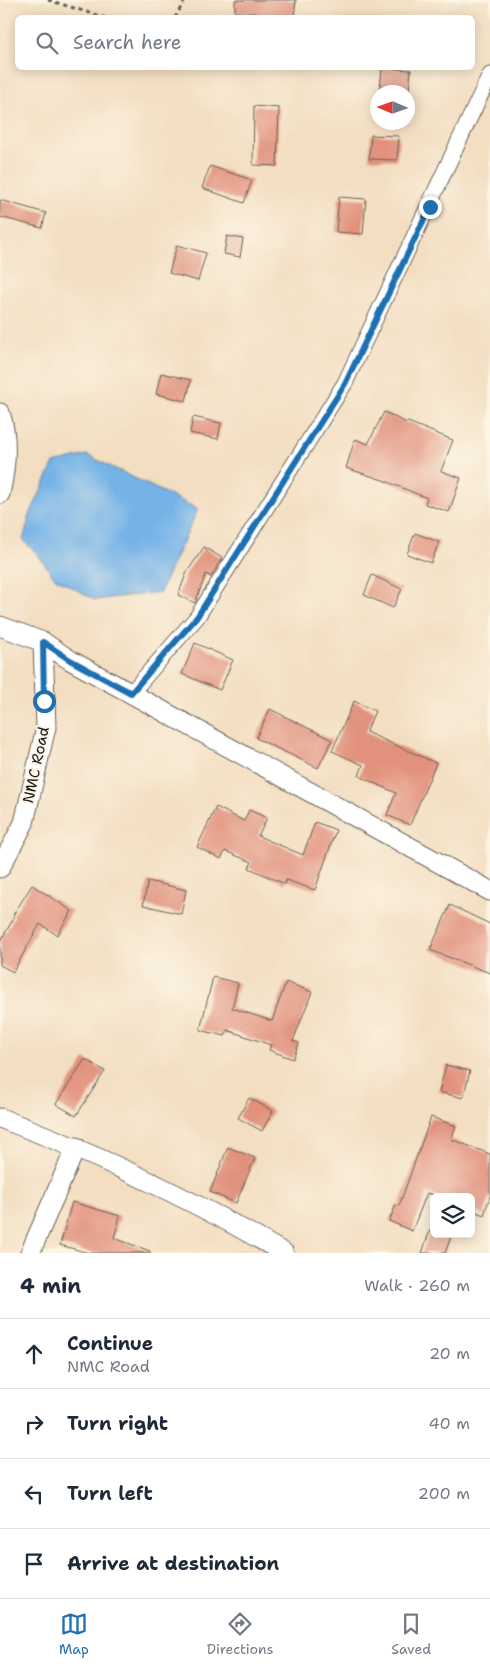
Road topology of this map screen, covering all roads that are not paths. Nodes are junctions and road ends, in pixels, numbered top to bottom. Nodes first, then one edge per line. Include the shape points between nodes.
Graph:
1 (490, 75) edge
2 (0, 412) edge
3 (0, 494) edge
4 (0, 626) edge
5 (43, 642) junction
6 (131, 693) junction
7 (0, 868) edge
8 (490, 891) edge
9 (0, 1118) edge
10 (76, 1147) junction
11 (30, 1253) edge
12 (284, 1253) edge

1 - 6 street via 345,384 197,617
2 - 3 street via 5,429 5,471
4 - 5 street
5 - 6 street
5 - 7 street, NMC Road via 46,726 24,823
6 - 8 street
9 - 10 street
10 - 11 street
10 - 12 street

